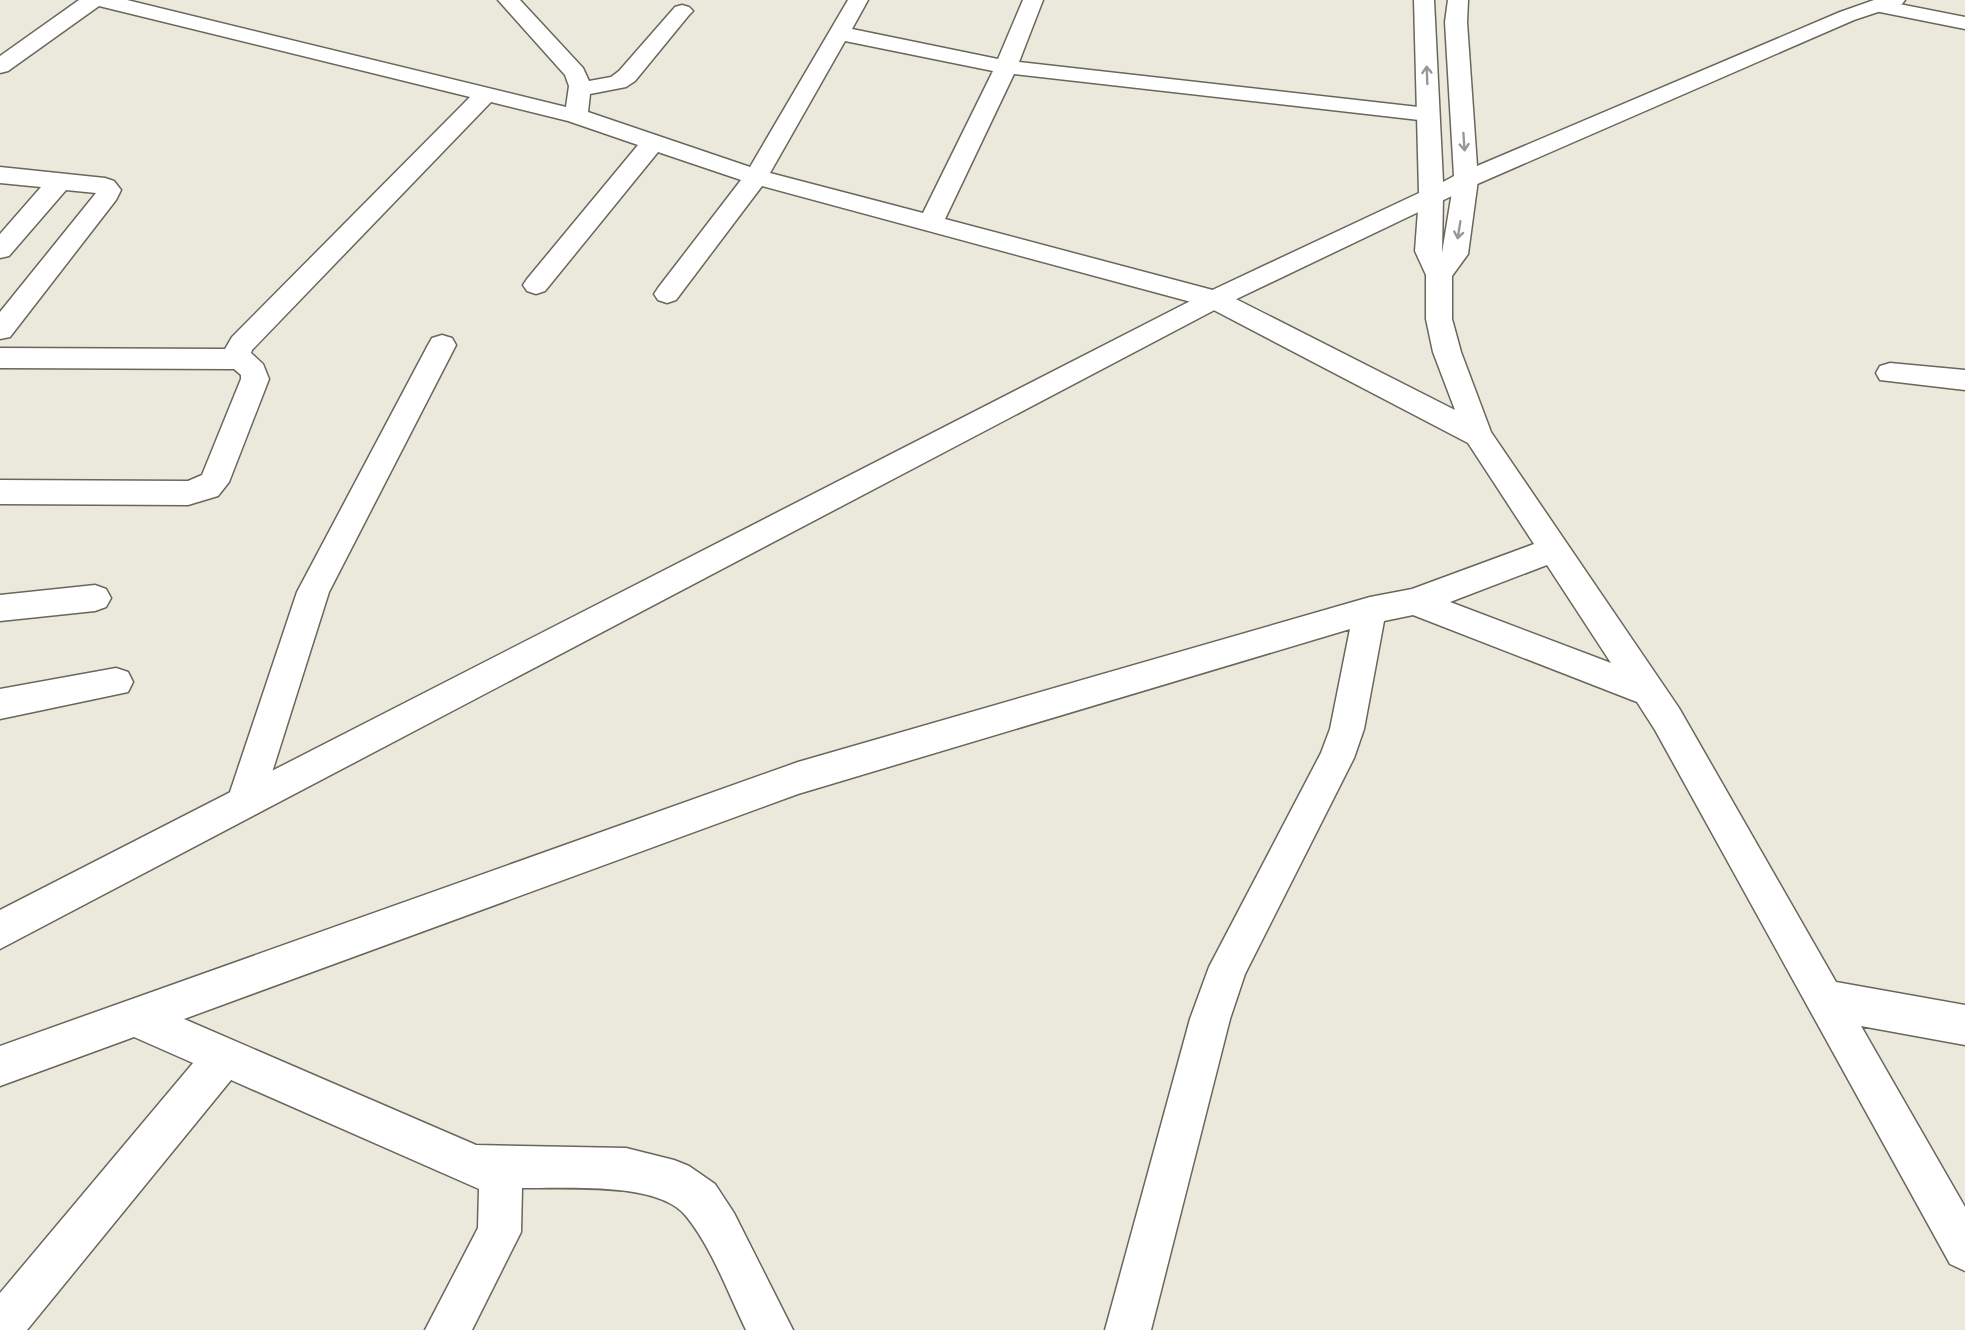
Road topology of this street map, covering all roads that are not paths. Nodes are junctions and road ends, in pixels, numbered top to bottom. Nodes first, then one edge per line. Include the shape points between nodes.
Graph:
1 (93, 0) edge
2 (100, 0) edge
3 (508, 0) edge
4 (858, 0) edge
5 (1033, 0) edge
6 (1425, 0) edge
7 (1458, 0) edge
8 (1886, 3) edge
9 (682, 11) dead end
10 (1965, 23) edge
11 (839, 33) junction
12 (0, 66) edge
13 (1006, 67) junction
14 (580, 89) junction
15 (486, 94) junction
16 (1428, 114) junction
17 (576, 116) junction
18 (653, 142) junction
19 (0, 175) edge
20 (756, 177) junction
21 (1466, 180) junction
22 (60, 181) junction
23 (1431, 196) junction
24 (931, 224) junction
25 (0, 250) edge
26 (1439, 276) junction
27 (536, 285) dead end
28 (667, 294) dead end
29 (1215, 299) junction
30 (0, 330) edge
31 (442, 345) dead end
32 (0, 358) edge
33 (239, 359) junction
34 (1890, 373) dead end
35 (1965, 380) edge
36 (1478, 435) junction
37 (0, 492) edge
38 (1554, 549) junction
39 (95, 598) dead end
40 (1414, 602) junction
41 (0, 608) edge
42 (1370, 610) junction
43 (116, 682) dead end
44 (1650, 692) junction
45 (0, 704) edge
46 (245, 801) junction
47 (0, 930) edge
48 (1825, 1000) junction
49 (134, 1017) junction
50 (1965, 1025) edge
51 (224, 1056) junction
52 (0, 1066) edge
53 (473, 1166) junction
54 (1965, 1250) edge
55 (0, 1328) edge
56 (448, 1330) edge
57 (770, 1330) edge
58 (1128, 1330) edge

1 - 12 street
2 - 15 street
3 - 14 street via 575,73
4 - 11 street
5 - 13 street
16 -> 6 street
7 -> 21 street
8 - 10 street
8 - 21 street via 1847,16
9 - 14 street via 627,76 618,82
11 - 13 street
11 - 20 street
13 - 16 street
13 - 24 street
14 - 17 street
15 - 17 street
15 - 33 street via 242,344 237,353
16 - 23 street
17 - 18 street
18 - 20 street
18 - 27 street
19 - 22 street
20 - 24 street
20 - 28 street
21 - 23 street
21 -> 26 street via 1455,254
22 - 25 street
22 - 30 street via 105,186 108,195
23 - 26 street via 1428,251
23 - 29 street
24 - 29 street
26 - 36 street via 1439,319 1447,352
29 - 36 street
29 - 46 street
31 - 46 street via 313,592
32 - 33 street
33 - 37 street via 252,368 255,379 218,475 207,488 188,493
34 - 35 street
36 - 38 street
38 - 40 street
38 - 44 street
39 - 41 street
40 - 42 street
40 - 44 street
42 - 49 street via 798,778
42 - 58 street via 1347,729 1337,758 1228,967
43 - 45 street
44 - 48 street
46 - 47 street
48 - 50 street
48 - 54 street
49 - 51 street
49 - 52 street
51 - 53 street
51 - 55 street
53 - 56 street via 494,1174 502,1192 499,1232
53 - 57 street via 626,1169 674,1181 700,1199 719,1228

